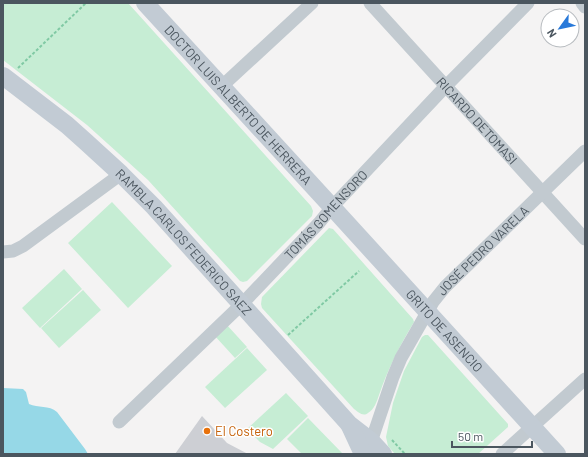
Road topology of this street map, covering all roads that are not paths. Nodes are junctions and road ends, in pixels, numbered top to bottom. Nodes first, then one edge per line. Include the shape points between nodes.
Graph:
1 (145, 3) edge
2 (312, 3) edge
3 (370, 3) edge
4 (528, 3) edge
5 (582, 3) edge
6 (585, 7) edge
7 (10, 72) edge
8 (221, 87) junction
9 (445, 87) junction
10 (585, 151) edge
11 (122, 174) junction
12 (542, 193) junction
13 (332, 207) junction
14 (585, 239) edge
15 (3, 252) edge
16 (242, 304) junction
17 (428, 311) junction
18 (585, 379) edge
19 (119, 422) dead end
20 (532, 427) junction
21 (387, 447) edge
22 (367, 450) edge
23 (502, 454) edge
24 (556, 454) edge

1 - 8 street, DOCTOR LUIS ALBERTO DE HERRERA
2 - 8 street
3 - 9 street, RICARDO DETOMASI
4 - 9 street, TOMÁS GOMENSORO
5 - 6 street
7 - 11 street, RAMBLA CARLOS FEDERICO SAEZ
8 - 13 street, DOCTOR LUIS ALBERTO DE HERRERA
9 - 12 street, RICARDO DETOMASI
9 - 13 street, TOMÁS GOMENSORO
10 - 12 street, JOSÉ PEDRO VARELA
11 - 15 street via 23,246
11 - 16 street, RAMBLA CARLOS FEDERICO SAEZ
12 - 14 street, RICARDO DETOMASI
12 - 17 street, JOSÉ PEDRO VARELA via 445,287
13 - 16 street, TOMÁS GOMENSORO
13 - 17 street, GRITO DE ASENCIO
16 - 19 street, TOMÁS GOMENSORO
16 - 22 street, RAMBLA CARLOS FEDERICO SAEZ via 349,424
17 - 20 street, GRITO DE ASENCIO
17 - 22 street, JOSÉ PEDRO VARELA via 397,367
18 - 20 street
20 - 23 street
20 - 24 street, GRITO DE ASENCIO
21 - 22 street, RAMBLA CARLOS FEDERICO SAEZ

